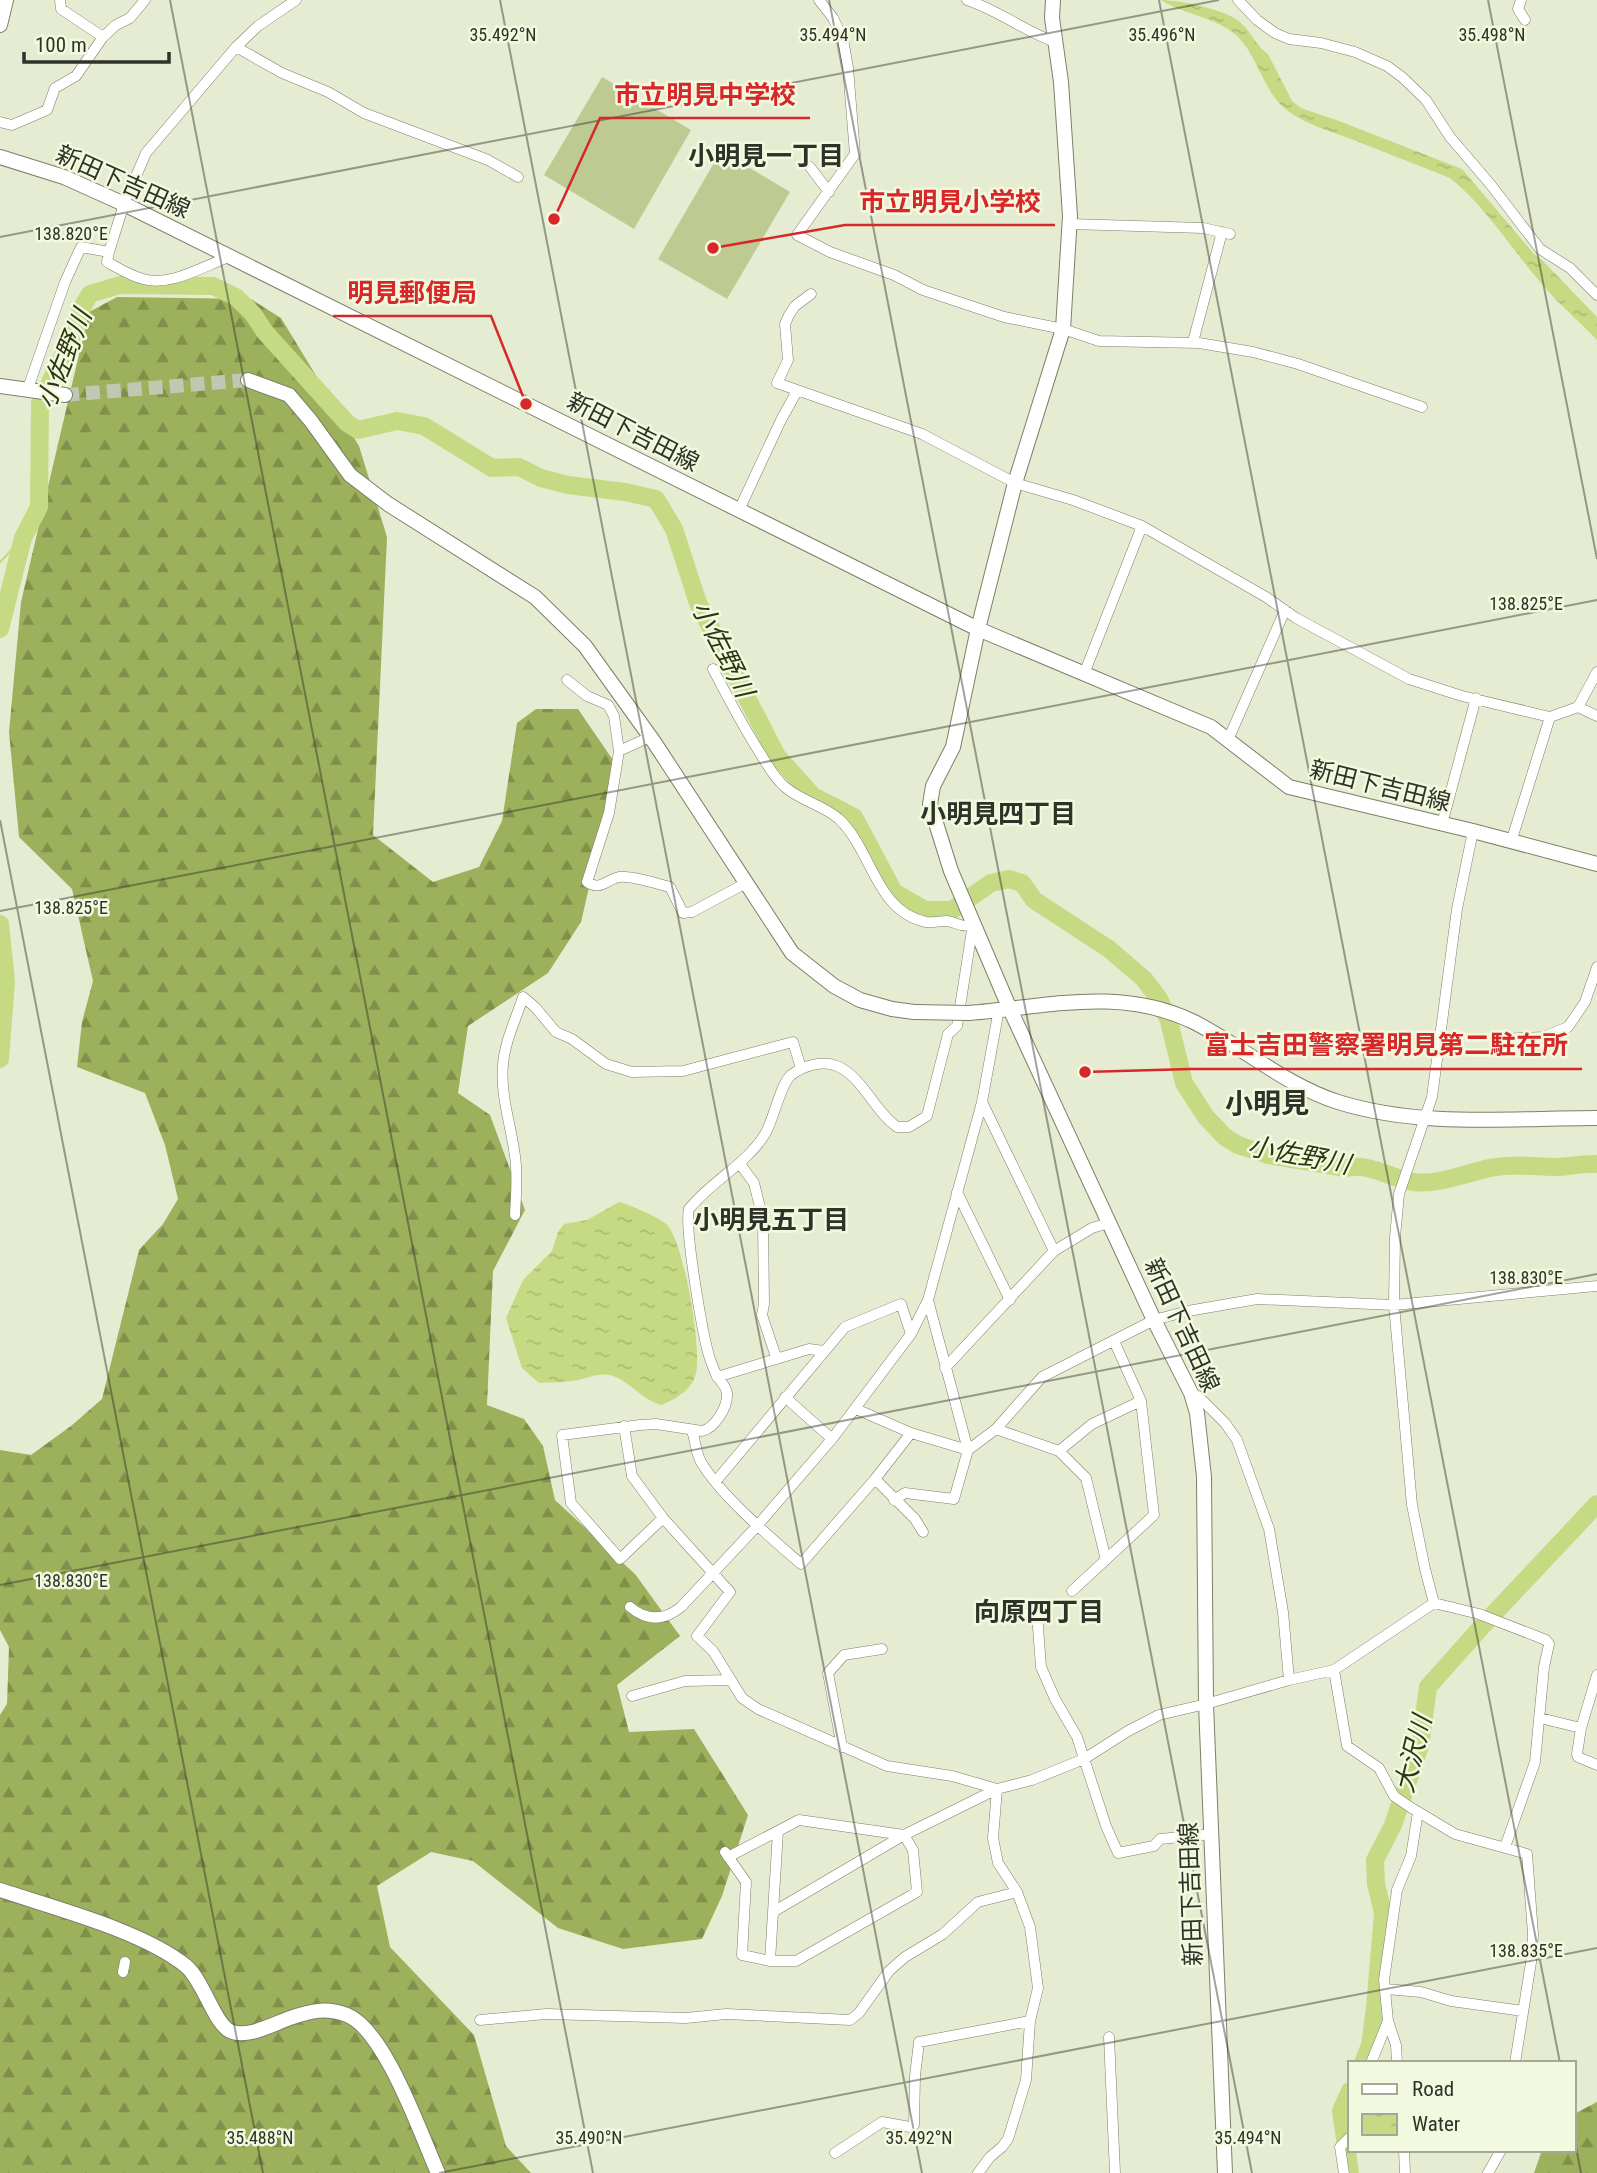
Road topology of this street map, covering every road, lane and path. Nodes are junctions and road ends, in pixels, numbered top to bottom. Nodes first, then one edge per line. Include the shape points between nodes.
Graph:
1 (6, 0) edge
2 (60, 0) edge
3 (145, 0) edge
4 (296, 0) edge
5 (819, 0) edge
6 (967, 0) edge
7 (1053, 0) edge
8 (1238, 0) edge
9 (1521, 0) edge
10 (1525, 19) dead end
11 (0, 25) edge
12 (103, 37) junction
13 (1055, 42) junction
14 (236, 47) junction
15 (0, 122) edge
16 (0, 157) edge
17 (810, 167) dead end
18 (518, 177) dead end
19 (829, 192) junction
20 (124, 204) junction
21 (1070, 224) junction
22 (108, 252) junction
23 (229, 257) junction
24 (811, 293) dead end
25 (1597, 295) edge
26 (1063, 329) junction
27 (1193, 342) junction
28 (248, 380) tunnel mouth
29 (0, 386) edge
30 (27, 391) junction
31 (797, 391) junction
32 (60, 394) tunnel mouth
33 (1422, 407) dead end
34 (1015, 483) junction
35 (739, 510) junction
36 (1142, 526) junction
37 (1285, 610) junction
38 (978, 629) junction
39 (713, 669) dead end
40 (1597, 672) edge
41 (1084, 674) junction
42 (567, 680) dead end
43 (1476, 698) junction
44 (1578, 707) junction
45 (1597, 716) edge
46 (1550, 717) junction
47 (650, 737) junction
48 (1228, 740) junction
49 (619, 751) junction
50 (1442, 824) junction
51 (1473, 831) junction
52 (1511, 842) junction
53 (1597, 864) edge
54 (746, 883) junction
55 (973, 923) junction
56 (1597, 967) edge
57 (1004, 1008) junction
58 (1503, 1039) dead end
59 (801, 1068) junction
60 (982, 1102) junction
61 (1424, 1118) junction
62 (1597, 1118) edge
63 (740, 1164) junction
64 (957, 1192) junction
65 (515, 1215) dead end
66 (1109, 1223) junction
67 (1054, 1251) junction
68 (1597, 1286) edge
69 (928, 1300) junction
70 (1010, 1300) junction
71 (1394, 1305) junction
72 (1154, 1320) junction
73 (911, 1334) junction
74 (1114, 1340) junction
75 (824, 1351) junction
76 (776, 1357) junction
77 (945, 1368) junction
78 (717, 1377) junction
79 (1191, 1393) junction
80 (785, 1397) junction
81 (1141, 1401) junction
82 (856, 1409) junction
83 (624, 1426) junction
84 (996, 1429) junction
85 (692, 1430) junction
86 (911, 1433) junction
87 (832, 1438) junction
88 (968, 1450) junction
89 (1059, 1451) junction
90 (875, 1479) junction
91 (716, 1481) junction
92 (894, 1500) junction
93 (663, 1518) junction
94 (757, 1526) junction
95 (923, 1532) dead end
96 (1106, 1560) junction
97 (712, 1572) junction
98 (1073, 1591) dead end
99 (1434, 1603) junction
100 (629, 1607) dead end
101 (1005, 1614) dead end
102 (882, 1649) dead end
103 (1334, 1670) junction
104 (1597, 1675) edge
105 (731, 1680) junction
106 (1289, 1680) junction
107 (632, 1696) dead end
108 (1206, 1704) junction
109 (1540, 1718) junction
110 (1581, 1728) junction
111 (842, 1747) junction
112 (1084, 1759) junction
113 (1597, 1765) edge
114 (997, 1789) junction
115 (1414, 1809) junction
116 (778, 1831) junction
117 (1212, 1834) junction
118 (904, 1835) junction
119 (1505, 1847) junction
120 (0, 1890) edge
121 (1017, 1892) junction
122 (773, 1912) junction
123 (770, 1961) junction
124 (1386, 1989) junction
125 (1523, 2011) junction
126 (480, 2020) dead end
127 (1030, 2021) junction
128 (1388, 2021) junction
129 (1108, 2037) dead end
130 (1372, 2061) edge
131 (1397, 2061) edge
132 (1516, 2061) edge
133 (1348, 2139) edge
134 (1404, 2152) edge
135 (1500, 2152) edge
136 (835, 2153) dead end
137 (438, 2173) edge
138 (978, 2173) edge
139 (1115, 2173) edge
140 (1225, 2173) edge
141 (1344, 2173) edge
142 (1405, 2173) edge
143 (1488, 2173) edge

1 - 11 main road
2 - 12 street via 61,9
3 - 12 street via 130,18
4 - 14 street
5 - 19 street via 843,39 855,154
6 - 13 street
7 - 13 main road
8 - 25 street via 1275,33 1355,52 1402,77 1426,100 1540,249 1570,268
9 - 10 street via 1518,9
12 - 15 street via 76,76 55,88 47,110 12,125
13 - 21 main road
14 - 18 street via 364,113 488,160
14 - 20 street via 146,153
16 - 20 main road, 新田下吉田線 via 64,177
17 - 19 street
19 - 26 street via 797,235 923,290 1004,317
20 - 22 street
20 - 23 main road, 新田下吉田線
21 - 26 main road
21 - 27 street via 1203,228 1226,233
22 - 23 street via 107,262 145,280 180,279
22 - 30 street via 81,247
23 - 35 main road, 新田下吉田線
24 - 31 street via 795,306 785,324 788,360 777,383
26 - 27 street via 1099,341
26 - 34 main road
27 - 33 street via 1298,364
28 - 47 main road via 289,396 350,475 388,504 535,597 586,646
29 - 30 main road
30 - 32 main road
31 - 34 street via 922,434
31 - 35 street
34 - 36 street
34 - 38 main road
35 - 38 main road, 新田下吉田線
36 - 37 street
36 - 41 street
37 - 43 street via 1409,679
37 - 48 street
38 - 41 main road, 新田下吉田線
38 - 55 main road, 新田下吉田線 via 953,747 933,786 930,804
39 - 55 street via 772,773 802,800 841,820 889,900 926,922 951,921 960,927
40 - 44 street
41 - 48 main road, 新田下吉田線 via 1211,727
42 - 49 street via 608,705
43 - 46 street
43 - 50 street
44 - 45 street
44 - 46 street
46 - 52 street
47 - 49 street
47 - 54 main road
48 - 50 main road, 新田下吉田線 via 1289,787
49 - 54 street via 609,813 587,882 603,886 620,877 670,887 683,913
50 - 51 main road, 新田下吉田線
51 - 52 main road, 新田下吉田線
51 - 61 street via 1457,909 1432,1097
52 - 53 main road, 新田下吉田線
54 - 57 main road, bridge via 792,953 860,1000 914,1012
55 - 57 main road, 新田下吉田線
55 - 59 street via 957,1026 948,1034 927,1116 909,1127 897,1127 844,1070 827,1063
56 - 58 street via 1585,1002 1568,1027 1543,1037
57 - 60 street
57 - 61 main road via 1078,1000 1120,1001 1157,1009 1193,1022 1298,1085 1336,1101 1378,1113
57 - 66 main road, 新田下吉田線
59 - 63 street via 788,1077 769,1128
59 - 65 street via 793,1042 683,1071 618,1069 556,1032 523,997 503,1066 518,1183
60 - 64 street
60 - 67 street
61 - 62 main road
61 - 71 street via 1399,1194
63 - 76 street via 754,1183 763,1219 762,1315
63 - 78 street via 691,1206 687,1215 704,1331
64 - 69 street
64 - 70 street
66 - 67 street
66 - 72 main road, 新田下吉田線
67 - 70 street
68 - 71 street
69 - 73 street
69 - 77 street
70 - 77 street
71 - 72 street via 1257,1299
71 - 99 street via 1412,1505
72 - 74 street
72 - 79 main road, 新田下吉田線
73 - 75 street via 901,1304 845,1327
73 - 82 street
74 - 81 street
74 - 84 street via 1042,1377
75 - 76 street via 809,1349
75 - 80 street
76 - 78 street
77 - 88 street
78 - 85 street via 727,1394 721,1412 707,1430
79 - 106 street via 1237,1440 1269,1529
79 - 108 main road, 新田下吉田線 via 1203,1477
80 - 87 street
80 - 91 street
81 - 89 street via 1092,1424
81 - 96 street via 1154,1516
82 - 86 street
82 - 87 street
83 - 85 street via 656,1424
83 - 93 street via 632,1476
83 - 93 street via 562,1435 571,1503 620,1559
84 - 88 street
84 - 89 street
85 - 91 street via 700,1460
86 - 88 street
86 - 90 street
87 - 94 street
88 - 92 street via 954,1499 905,1493
89 - 96 street via 1086,1478
90 - 92 street
90 - 94 street via 801,1564
91 - 94 street
92 - 95 street
93 - 97 street
94 - 97 street
96 - 98 street
97 - 100 street via 681,1607 665,1617 648,1618
97 - 105 street via 730,1592 696,1636 713,1651
99 - 103 street
99 - 109 street via 1498,1620 1546,1640
101 - 112 street via 1037,1614 1041,1667
102 - 111 street via 844,1656 828,1673
103 - 106 street
103 - 115 street via 1347,1746 1379,1768 1394,1796
104 - 110 street
105 - 107 street via 685,1681
105 - 111 street via 749,1704
106 - 108 street
108 - 112 street via 1159,1715
108 - 117 main road, 新田下吉田線
109 - 110 street
109 - 119 street via 1535,1762
110 - 113 street via 1578,1757
111 - 114 street via 887,1766 952,1776
112 - 114 street
112 - 117 street via 1118,1853 1154,1846 1160,1839
114 - 118 street
114 - 121 street via 993,1838 998,1863
115 - 119 street via 1455,1834
115 - 124 street via 1411,1856 1397,1890
116 - 118 street via 799,1820
116 - 122 street
116 - 123 street via 727,1854 746,1882 742,1955
117 - 140 main road, 新田下吉田線
118 - 122 street
118 - 123 street via 913,1850 917,1892 796,1961
119 - 125 street via 1527,1854 1528,1863 1533,1934
120 - 137 main road via 126,1934 170,1955 197,1978 223,2026 232,2032 256,2031 312,2011 328,2010 358,2021 378,2043
121 - 126 street via 978,1902 943,1934 905,1957 850,2020 726,2014 686,2018 545,2014
121 - 127 street via 1030,1927 1038,1988
122 - 123 street
124 - 125 street
124 - 128 street
125 - 132 street
127 - 136 street via 919,2042 914,2125 881,2122
127 - 138 street via 1026,2081 1008,2139
128 - 130 street
128 - 131 street
129 - 139 street
133 - 141 street via 1340,2147
134 - 142 street
135 - 143 street

